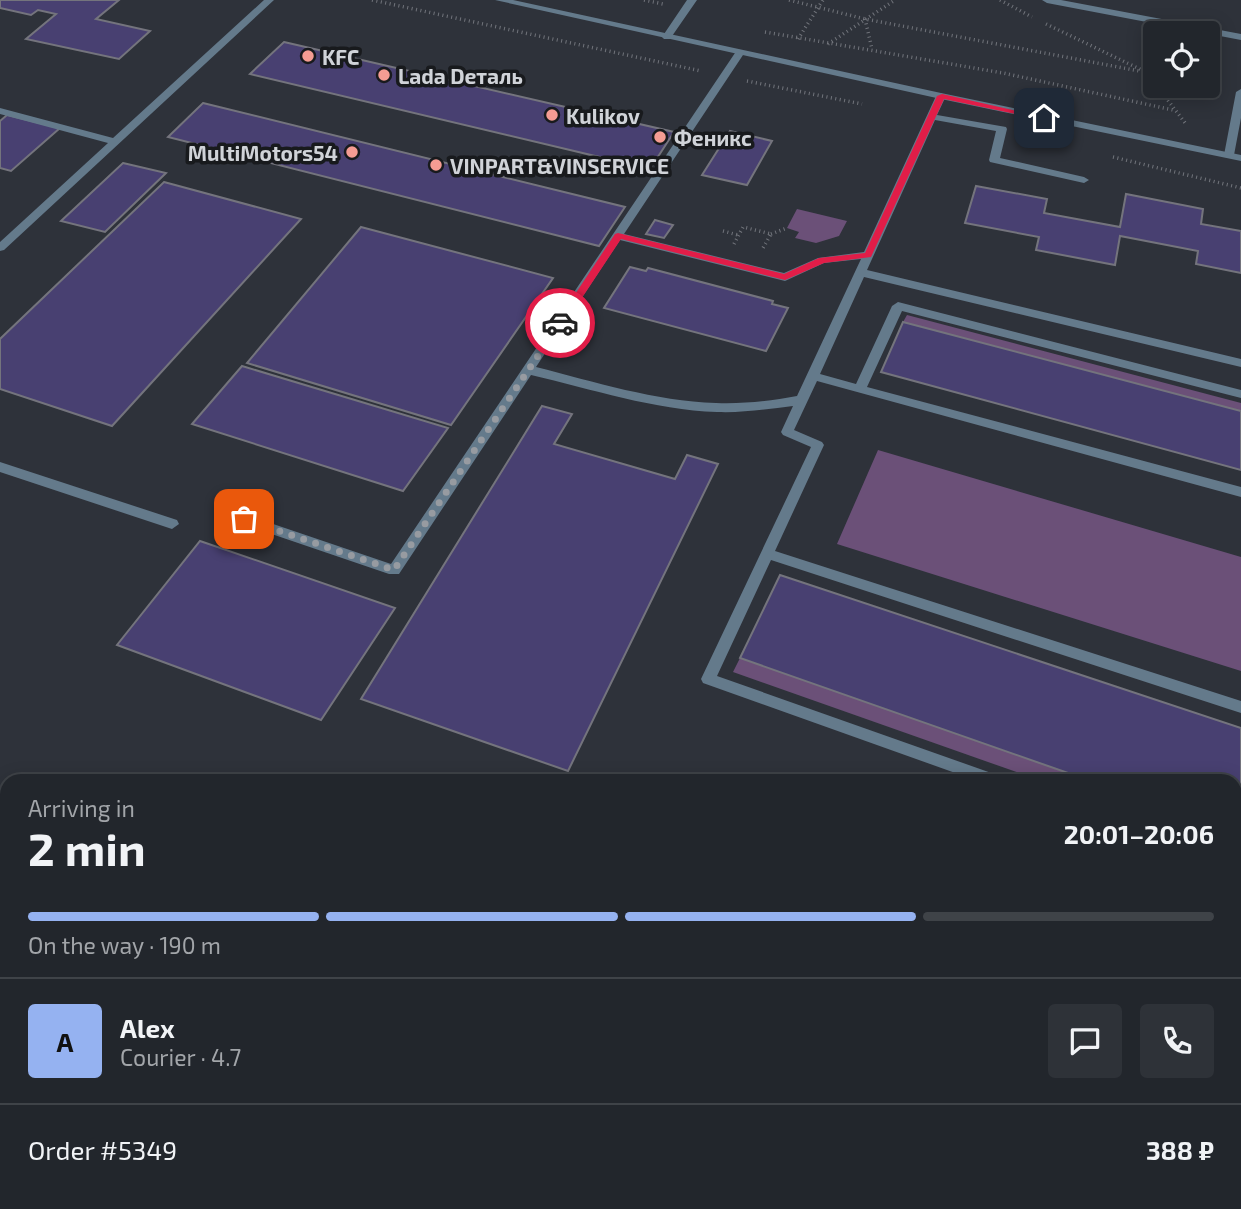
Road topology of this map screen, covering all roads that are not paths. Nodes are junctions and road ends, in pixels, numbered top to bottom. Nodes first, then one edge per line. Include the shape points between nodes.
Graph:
1 (269, 0) edge
2 (500, 0) edge
3 (1047, 0) edge
4 (689, 4) edge
5 (667, 37) junction
6 (1241, 37) edge
7 (740, 52) junction
8 (1241, 92) edge
9 (942, 96) junction
10 (0, 111) edge
11 (932, 117) junction
12 (115, 142) junction
13 (1229, 155) junction
14 (1241, 158) edge
15 (1084, 180) dead end
16 (0, 233) edge
17 (13, 236) junction
18 (618, 236) junction
19 (0, 248) edge
20 (868, 255) junction
21 (860, 272) junction
22 (1241, 363) edge
23 (529, 370) junction
24 (813, 376) junction
25 (860, 388) junction
26 (1241, 394) edge
27 (802, 400) junction
28 (0, 467) edge
29 (1241, 492) edge
30 (244, 519) dead end
31 (172, 524) dead end
32 (766, 554) junction
33 (1241, 707) edge
34 (975, 774) edge

1 - 12 street
2 - 5 street
3 - 6 street
4 - 5 street
5 - 7 street
7 - 9 street
7 - 18 street
8 - 13 street
9 - 11 street
9 - 13 street
10 - 12 street
11 - 15 street via 1002,130 994,160
11 - 20 street
12 - 17 street
13 - 14 street
16 - 17 street
17 - 19 street
18 - 20 street via 785,278 822,260
18 - 23 street
20 - 21 street
21 - 22 street
21 - 24 street
23 - 27 street via 707,407
23 - 30 street via 394,570
24 - 25 street
24 - 27 street
25 - 26 street via 898,306
25 - 29 street
27 - 32 street via 787,432 818,445
28 - 31 street
32 - 33 street
32 - 34 street via 708,679

